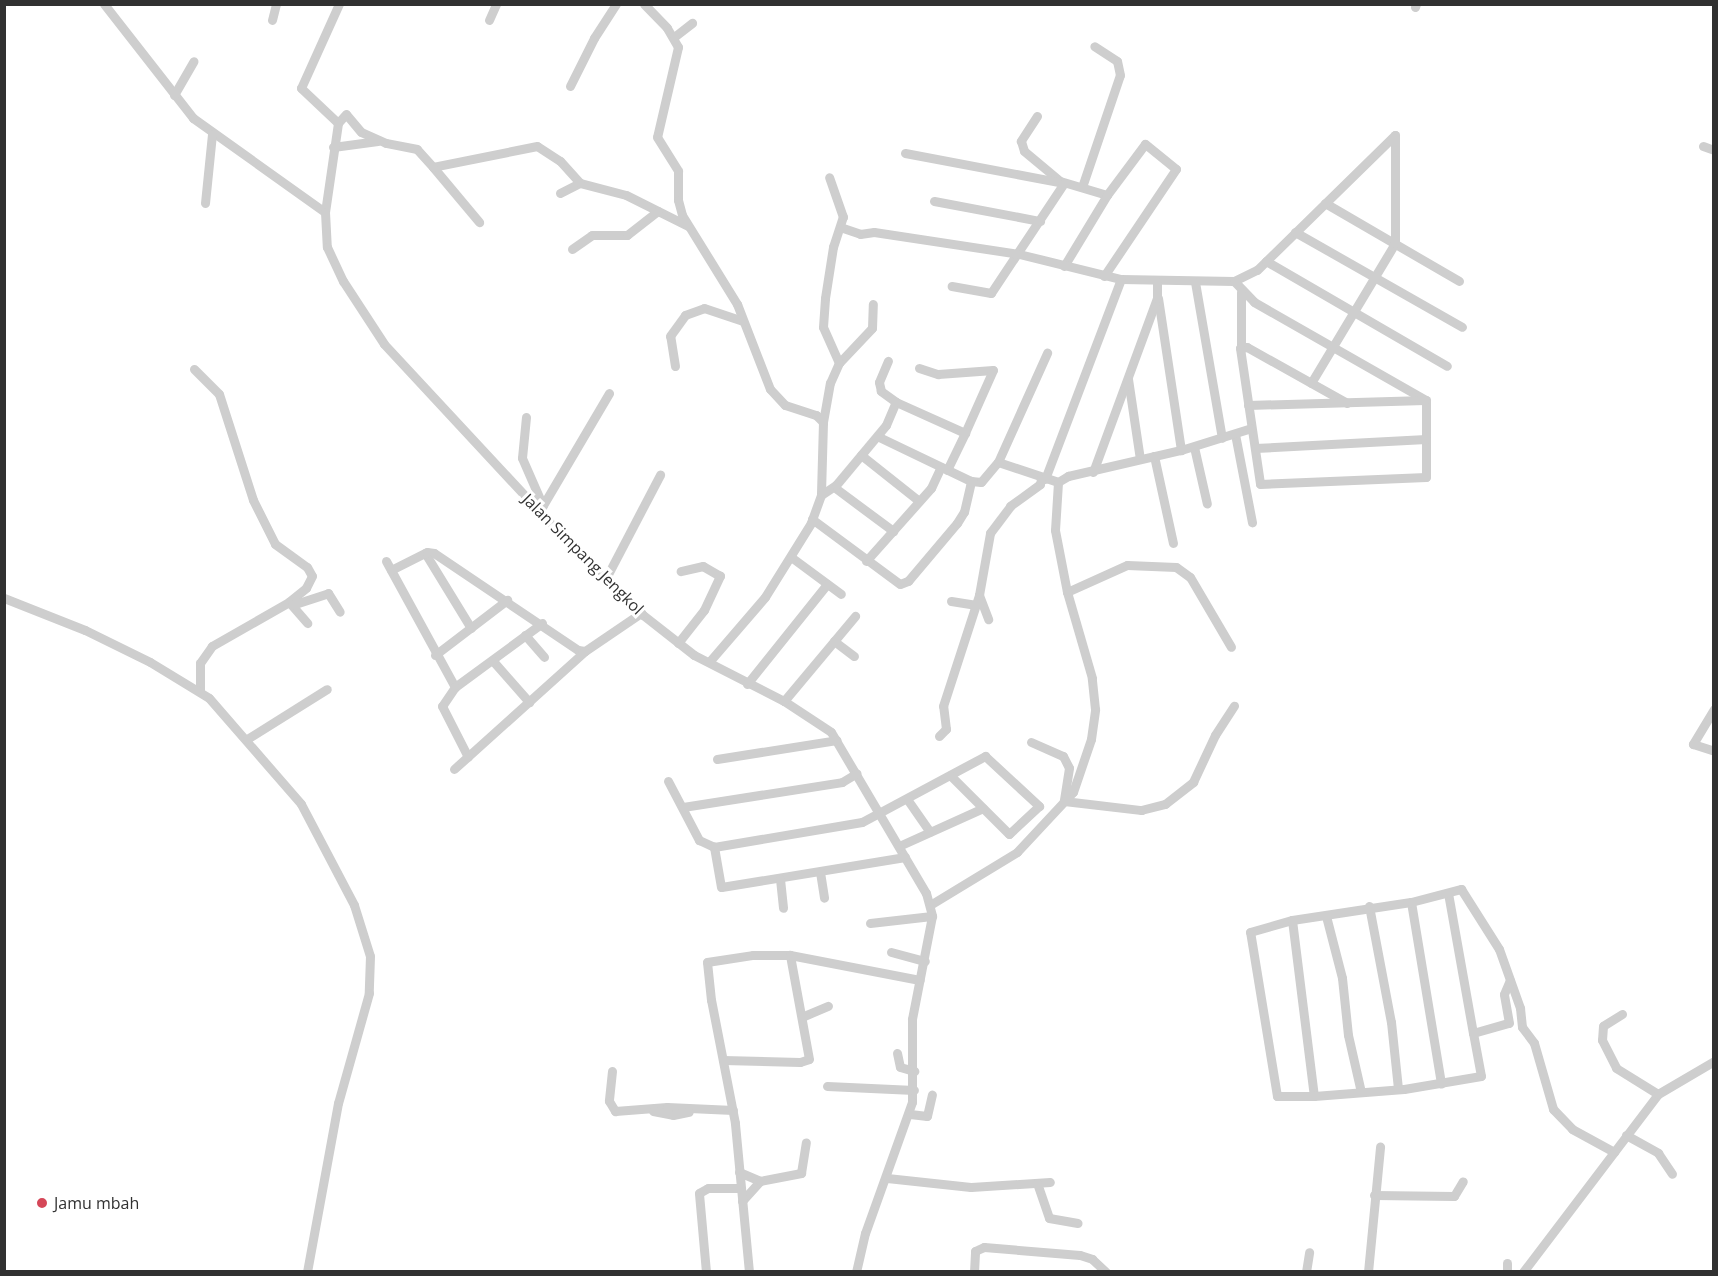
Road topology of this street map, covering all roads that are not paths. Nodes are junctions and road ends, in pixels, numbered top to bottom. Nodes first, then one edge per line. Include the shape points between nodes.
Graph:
1 (104, 4) edge
2 (276, 4) edge
3 (339, 4) edge
4 (496, 4) edge
5 (616, 4) edge
6 (644, 4) edge
7 (272, 20) dead end
8 (489, 20) dead end
9 (692, 24) dead end
10 (674, 37) junction
11 (1094, 46) dead end
12 (194, 61) dead end
13 (570, 86) dead end
14 (174, 95) junction
15 (1037, 116) dead end
16 (338, 123) junction
17 (212, 134) junction
18 (378, 141) junction
19 (1702, 146) dead end
20 (333, 147) junction
21 (1713, 150) edge
22 (905, 153) dead end
23 (433, 167) junction
24 (829, 177) dead end
25 (580, 183) junction
26 (1064, 183) junction
27 (1082, 187) junction
28 (560, 193) dead end
29 (1107, 195) junction
30 (934, 201) dead end
31 (205, 203) dead end
32 (1325, 203) junction
33 (658, 211) junction
34 (325, 212) junction
35 (1040, 221) junction
36 (479, 222) dead end
37 (688, 226) junction
38 (843, 228) junction
39 (1295, 232) junction
40 (1395, 243) junction
41 (572, 249) dead end
42 (1019, 254) junction
43 (1266, 261) junction
44 (1064, 266) junction
45 (1104, 276) junction
46 (1375, 278) junction
47 (1121, 279) junction
48 (1234, 281) junction
49 (1459, 281) dead end
50 (1157, 282) junction
51 (1195, 282) junction
52 (952, 286) dead end
53 (1241, 292) junction
54 (1157, 298) junction
55 (873, 304) dead end
56 (1354, 313) junction
57 (743, 321) junction
58 (1461, 327) dead end
59 (1241, 346) junction
60 (1334, 349) junction
61 (1047, 353) dead end
62 (888, 361) dead end
63 (839, 363) junction
64 (675, 366) dead end
65 (1447, 366) dead end
66 (919, 368) dead end
67 (194, 369) dead end
68 (1127, 378) junction
69 (1311, 383) junction
70 (609, 393) dead end
71 (1426, 400) junction
72 (896, 402) junction
73 (1347, 404) junction
74 (1248, 405) junction
75 (526, 417) dead end
76 (824, 422) junction
77 (1251, 428) junction
78 (965, 433) junction
79 (1235, 434) junction
80 (879, 437) junction
81 (1222, 438) junction
82 (1426, 439) junction
83 (1194, 447) junction
84 (1255, 448) junction
85 (1181, 450) junction
86 (861, 455) junction
87 (1154, 456) junction
88 (1140, 459) junction
89 (998, 462) junction
90 (944, 468) junction
91 (1093, 472) junction
92 (660, 475) dead end
93 (1043, 479) junction
94 (971, 481) junction
95 (1058, 482) junction
96 (834, 486) junction
97 (821, 495) junction
98 (919, 501) junction
99 (1207, 504) dead end
100 (541, 509) junction
101 (812, 519) junction
102 (1252, 522) dead end
103 (893, 531) junction
104 (1173, 543) dead end
105 (424, 553) junction
106 (791, 557) junction
107 (386, 561) dead end
108 (866, 561) junction
109 (391, 570) junction
110 (681, 570) dead end
111 (605, 580) junction
112 (827, 584) junction
113 (1067, 592) junction
114 (841, 594) dead end
115 (979, 595) junction
116 (4, 597) edge
117 (507, 600) junction
118 (951, 601) dead end
119 (291, 604) junction
120 (975, 605) junction
121 (340, 612) dead end
122 (641, 614) junction
123 (855, 616) dead end
124 (988, 619) dead end
125 (308, 623) dead end
126 (542, 623) junction
127 (471, 628) junction
128 (525, 635) junction
129 (834, 641) junction
130 (678, 643) junction
131 (1232, 647) dead end
132 (585, 651) junction
133 (435, 655) junction
134 (854, 656) dead end
135 (544, 657) dead end
136 (493, 661) junction
137 (710, 661) junction
138 (747, 684) junction
139 (455, 687) junction
140 (327, 689) dead end
141 (200, 692) junction
142 (784, 701) junction
143 (529, 702) junction
144 (1234, 706) dead end
145 (1713, 709) edge
146 (939, 736) dead end
147 (247, 739) junction
148 (837, 740) junction
149 (1030, 742) dead end
150 (1713, 751) edge
151 (468, 757) junction
152 (717, 759) dead end
153 (454, 769) dead end
154 (857, 772) junction
155 (950, 775) junction
156 (668, 781) dead end
157 (908, 799) junction
158 (1064, 801) junction
159 (683, 807) junction
160 (983, 808) junction
161 (880, 814) junction
162 (930, 832) junction
163 (898, 846) junction
164 (714, 847) junction
165 (905, 857) junction
166 (820, 872) junction
167 (780, 879) junction
168 (1448, 892) junction
169 (824, 898) dead end
170 (1411, 902) junction
171 (930, 905) junction
172 (1369, 906) junction
173 (783, 908) dead end
174 (932, 916) junction
175 (1326, 916) junction
176 (1292, 920) junction
177 (870, 923) dead end
178 (891, 952) dead end
179 (790, 956) junction
180 (925, 961) junction
181 (920, 980) junction
182 (1510, 980) junction
183 (828, 1006) dead end
184 (1622, 1014) dead end
185 (804, 1016) junction
186 (1473, 1033) junction
187 (897, 1053) dead end
188 (723, 1060) junction
189 (1713, 1061) edge
190 (612, 1071) dead end
191 (914, 1071) junction
192 (1442, 1084) junction
193 (827, 1086) dead end
194 (1398, 1089) junction
195 (914, 1090) junction
196 (1361, 1092) junction
197 (1658, 1094) junction
198 (932, 1095) dead end
199 (1314, 1096) junction
200 (733, 1110) junction
201 (910, 1114) junction
202 (1626, 1135) junction
203 (806, 1142) dead end
204 (1380, 1147) dead end
205 (1614, 1152) junction
206 (739, 1172) junction
207 (1672, 1174) dead end
208 (886, 1178) junction
209 (759, 1181) junction
210 (1463, 1181) dead end
211 (1050, 1182) dead end
212 (1037, 1183) junction
213 (740, 1188) junction
214 (1374, 1195) junction
215 (742, 1201) junction
216 (1078, 1223) dead end
217 (1309, 1252) dead end
218 (306, 1272) edge
219 (706, 1272) edge
220 (749, 1272) edge
221 (856, 1272) edge
222 (974, 1272) edge
223 (1106, 1272) edge
224 (1306, 1272) edge
225 (1368, 1272) edge
226 (1523, 1272) edge

1 - 14 street via 119,18
2 - 7 street
3 - 16 street via 301,88
4 - 8 street
5 - 13 street
6 - 10 street
9 - 10 street
10 - 37 street via 676,64 657,137 678,171 678,204
11 - 27 street via 1117,61 1120,75
12 - 14 street
14 - 17 street
15 - 26 street via 1021,146
16 - 18 street via 346,114 361,132
16 - 20 street, Jalan Simpang Jengkol
17 - 31 street
17 - 34 street
18 - 20 street
18 - 23 street via 417,148
19 - 21 street
20 - 34 street, Jalan Simpang Jengkol
22 - 26 street
23 - 25 street via 531,145 551,154
23 - 36 street
24 - 38 street via 842,209
25 - 28 street
25 - 33 street via 614,190
26 - 27 street
26 - 35 street
27 - 29 street
29 - 44 street
29 - 45 street via 1145,144 1176,169
30 - 35 street
32 - 39 street
32 - 40 street
32 - 40 street via 1395,135
33 - 37 street
33 - 41 street via 627,235 592,235
34 - 100 street, Jalan Simpang Jengkol via 331,259 384,344
35 - 42 street
37 - 57 street
38 - 42 street via 860,234 874,232
38 - 63 street via 833,247 823,318
39 - 43 street
39 - 46 street
40 - 46 street
40 - 49 street
42 - 44 street
42 - 52 street via 990,294
43 - 48 street via 1250,275
43 - 56 street
44 - 45 street
45 - 47 street
46 - 56 street
46 - 58 street
47 - 50 street
47 - 93 street
48 - 51 street
48 - 53 street
50 - 51 street
50 - 54 street
51 - 81 street
53 - 59 street
53 - 60 street
54 - 68 street
54 - 85 street
55 - 63 street via 872,328
56 - 60 street
56 - 65 street
57 - 64 street via 704,308 685,315 670,336
57 - 76 street via 776,397
59 - 69 street
59 - 74 street via 1238,353
60 - 69 street
60 - 71 street
61 - 89 street
62 - 72 street via 879,382 881,391
63 - 76 street via 830,383
66 - 78 street via 938,374 993,370
67 - 119 street via 219,394 253,500 275,543 312,574 306,588
68 - 88 street
68 - 91 street
69 - 73 street
70 - 100 street
71 - 73 street
71 - 82 street
72 - 78 street
72 - 80 street
73 - 74 street
74 - 77 street
75 - 100 street via 522,458
76 - 97 street
77 - 79 street
77 - 84 street
78 - 90 street
79 - 81 street
79 - 102 street
80 - 86 street
80 - 90 street
81 - 83 street
82 - 84 street
82 - 84 street via 1426,477 1260,484
83 - 85 street
83 - 99 street
85 - 87 street
86 - 96 street
86 - 98 street
87 - 88 street
87 - 104 street
88 - 91 street
89 - 93 street
89 - 94 street via 986,480
90 - 94 street
90 - 98 street
91 - 95 street
92 - 111 street
93 - 95 street
93 - 115 street via 1011,506 990,533
94 - 108 street via 964,512 908,580 900,584
95 - 113 street via 1055,530
96 - 97 street
96 - 103 street
97 - 101 street
98 - 103 street
100 - 111 street, Jalan Simpang Jengkol
101 - 106 street
101 - 108 street
103 - 108 street
105 - 109 street
105 - 117 street via 440,557
105 - 127 street
106 - 112 street
106 - 137 street via 765,597
107 - 109 street
109 - 133 street
110 - 130 street via 703,566 720,576 709,603
111 - 122 street, Jalan Simpang Jengkol
112 - 114 street
112 - 138 street
113 - 131 street via 1127,564 1176,567 1190,577
113 - 158 street via 1092,678 1095,710 1083,766 1073,792
115 - 120 street
115 - 124 street
116 - 141 street via 85,630
117 - 126 street
117 - 127 street
118 - 120 street
119 - 121 street via 328,593
119 - 125 street
119 - 141 street via 212,646 200,663
120 - 146 street via 944,706 946,729
122 - 130 street, Jalan Simpang Jengkol
122 - 132 street
123 - 129 street
126 - 128 street
126 - 132 street
127 - 133 street
128 - 135 street
128 - 136 street
129 - 134 street
129 - 142 street
130 - 137 street, Jalan Simpang Jengkol
132 - 143 street
133 - 139 street
136 - 139 street
136 - 143 street
137 - 138 street, Jalan Simpang Jengkol
138 - 142 street, Jalan Simpang Jengkol
139 - 151 street via 442,706
140 - 147 street
141 - 147 street
142 - 148 street, Jalan Simpang Jengkol
143 - 151 street
144 - 158 street via 1193,782 1165,804 1142,810
145 - 150 street via 1693,744
147 - 218 street via 301,804 321,836 354,905 370,956 369,993 338,1103
148 - 152 street
148 - 154 street, Jalan Simpang Jengkol
149 - 158 street via 1063,756 1069,768
151 - 153 street
154 - 159 street via 842,782
154 - 161 street, Jalan Simpang Jengkol
155 - 157 street
155 - 160 street
155 - 160 street via 985,756 1039,806 1009,834
156 - 159 street
157 - 161 street
157 - 162 street
158 - 171 street via 1017,852
159 - 164 street via 699,840
160 - 162 street
161 - 163 street, Jalan Simpang Jengkol
161 - 164 street via 862,822
162 - 163 street
163 - 165 street, Jalan Simpang Jengkol
164 - 167 street via 721,887
165 - 166 street
165 - 171 street, Jalan Simpang Jengkol
166 - 167 street
166 - 169 street
167 - 173 street
168 - 170 street
168 - 182 street via 1461,889 1499,949
168 - 186 street
170 - 172 street
170 - 192 street
171 - 174 street, Jalan Simpang Jengkol
172 - 175 street
172 - 194 street
174 - 177 street
174 - 180 street, Jalan Simpang Jengkol
175 - 176 street
175 - 196 street via 1342,978 1348,1035
176 - 199 street
176 - 199 street via 1250,932 1277,1096
178 - 180 street
179 - 181 street
179 - 185 street
179 - 188 street via 707,962
180 - 181 street, Jalan Simpang Jengkol
181 - 191 street, Jalan Simpang Jengkol via 912,1019
182 - 186 street via 1504,994 1509,1023
182 - 205 street via 1522,1027 1534,1043 1553,1108 1572,1129
183 - 185 street
184 - 197 street via 1603,1026 1602,1040 1620,1071
185 - 188 street via 810,1054 806,1062
186 - 192 street via 1481,1076
187 - 191 street via 900,1067
188 - 200 street
189 - 197 street
190 - 200 street via 611,1108
191 - 195 street, Jalan Simpang Jengkol
192 - 194 street
193 - 195 street
194 - 196 street
195 - 201 street, Jalan Simpang Jengkol
196 - 199 street
197 - 202 street
198 - 201 street via 927,1116
200 - 206 street
201 - 208 street, Jalan Simpang Jengkol
202 - 205 street
202 - 207 street via 1665,1159
203 - 209 street via 800,1175
204 - 214 street
205 - 226 street
206 - 209 street
206 - 213 street
208 - 212 street via 971,1187
208 - 221 street, Jalan Simpang Jengkol via 865,1233
209 - 215 street
210 - 214 street via 1454,1196
211 - 212 street
212 - 216 street via 1049,1218
213 - 215 street
213 - 219 street via 708,1188 699,1193
214 - 225 street
215 - 220 street
217 - 224 street
222 - 223 street via 975,1251 984,1247 1080,1255 1092,1259

